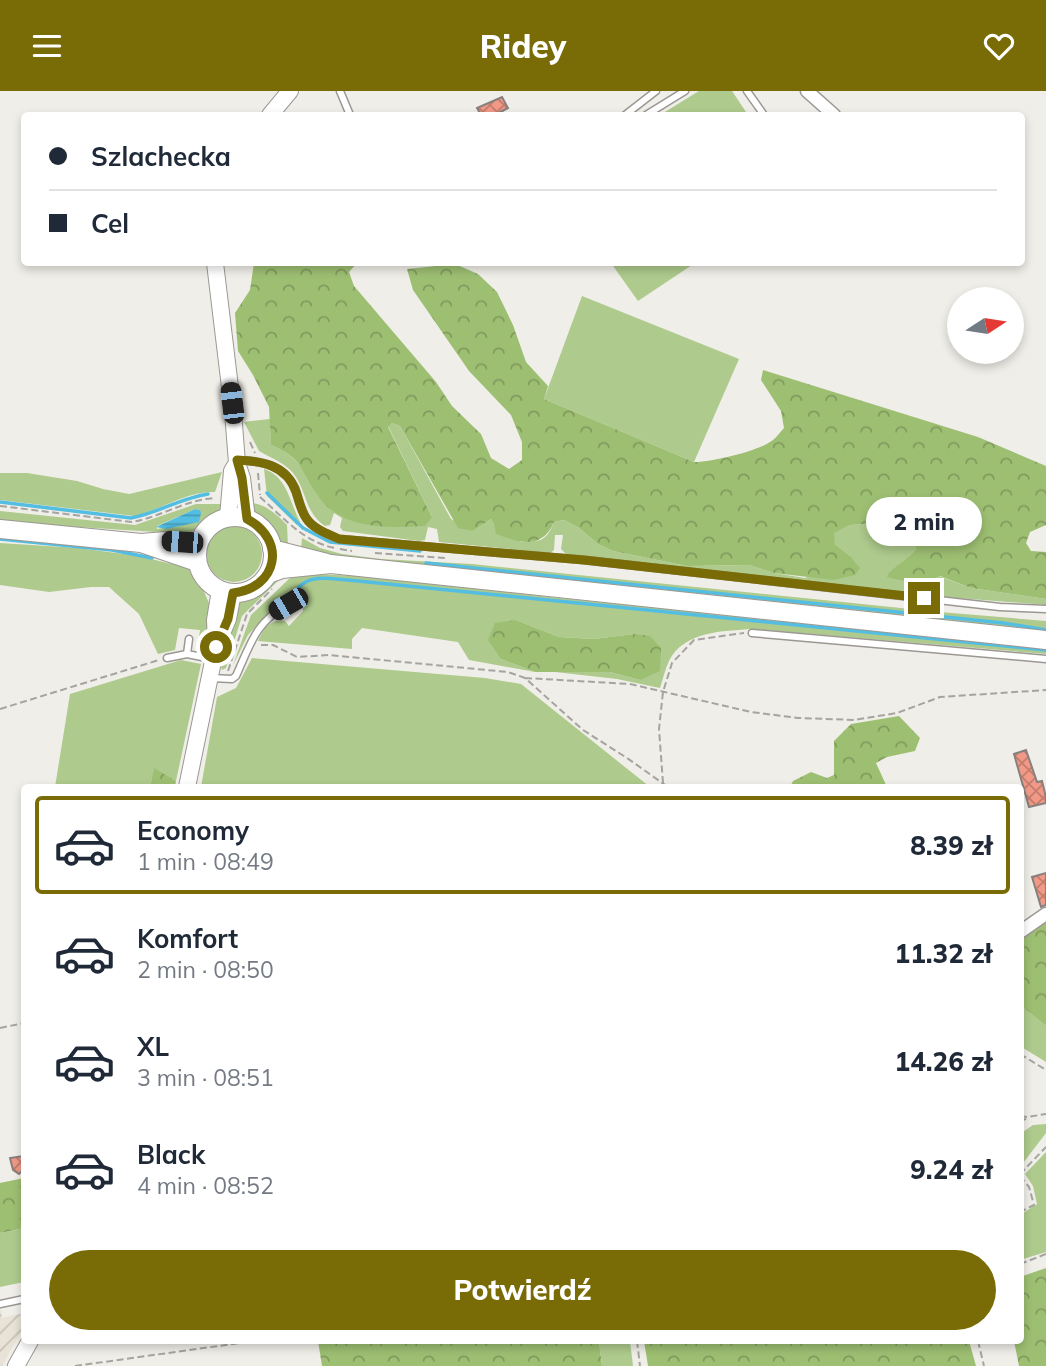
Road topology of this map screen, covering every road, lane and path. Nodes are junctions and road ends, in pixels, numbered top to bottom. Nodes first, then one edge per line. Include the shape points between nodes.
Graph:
1 (340, 91) edge
2 (656, 91) edge
3 (685, 91) edge
4 (747, 91) edge
5 (807, 91) edge
6 (289, 92) edge
7 (272, 112) edge
8 (349, 112) edge
9 (629, 112) edge
10 (651, 112) edge
11 (762, 112) edge
12 (831, 112) edge
13 (215, 266) edge
14 (237, 461) junction
15 (214, 498) dead end
16 (0, 506) edge
17 (228, 517) junction
18 (247, 519) junction
19 (0, 529) edge
20 (141, 543) junction
21 (198, 543) junction
22 (272, 549) junction
23 (197, 562) junction
24 (331, 565) junction
25 (272, 580) junction
26 (227, 592) junction
27 (288, 604) dead end
28 (1046, 609) edge
29 (752, 633) joint
30 (189, 639) dead end
31 (1046, 641) edge
32 (249, 646) junction
33 (215, 653) junction
34 (187, 654) junction
35 (167, 657) joint
36 (1046, 659) edge
37 (217, 678) junction
38 (525, 678) junction
39 (1046, 690) edge
40 (663, 692) junction
41 (0, 709) edge
42 (188, 784) edge
43 (663, 784) joint
44 (1046, 914) edge
45 (1024, 929) edge
46 (21, 1024) edge
47 (0, 1028) edge
48 (1024, 1056) edge
49 (1046, 1070) edge
50 (1046, 1114) edge
51 (1024, 1117) edge
52 (1027, 1117) junction
53 (1024, 1119) edge
54 (1046, 1147) edge
55 (1024, 1171) edge
56 (1024, 1180) edge
57 (1024, 1210) edge
58 (1046, 1254) edge
59 (1024, 1262) edge
60 (21, 1300) edge
61 (0, 1304) edge
62 (28, 1344) edge
63 (233, 1344) edge
64 (637, 1344) edge
65 (979, 1344) edge
66 (16, 1366) edge
67 (75, 1366) edge
68 (640, 1366) edge
69 (984, 1366) edge

1 - 8 lane
2 - 9 lane
3 - 10 lane
4 - 11 lane
5 - 12 street
6 - 7 street
13 - 14 street
14 - 17 street
14 - 18 street
14 - 28 lane via 277,467 295,489 305,517 339,539
15 - 16 path via 132,522
17 - 18 main road
17 - 21 main road via 210,526
18 - 22 main road via 264,530
19 - 20 main road
20 - 21 main road
20 - 23 main road
21 - 23 main road
22 - 24 main road
22 - 25 main road
23 - 26 main road via 205,579
24 - 25 main road via 282,569
24 - 31 main road
25 - 26 main road
25 - 37 path via 247,614
26 - 33 street via 215,620
27 - 32 lane via 266,619
29 - 36 lane
29 - 40 path via 694,640 672,663
30 - 34 lane
32 - 37 lane via 236,676
32 - 38 path via 272,645 297,657 329,655 508,672
33 - 34 lane
33 - 37 street
34 - 35 lane
35 - 41 path
37 - 42 street
38 - 40 path via 629,684
38 - 43 path via 583,730
39 - 40 path via 940,697 897,713 854,720 751,712
40 - 43 path via 659,729
44 - 45 street
46 - 47 path
48 - 49 path
50 - 52 path
51 - 52 path
52 - 53 path
54 - 55 path
56 - 57 path via 1034,1205
58 - 59 path
60 - 61 lane
62 - 66 street
63 - 67 path
64 - 68 path
65 - 69 path

